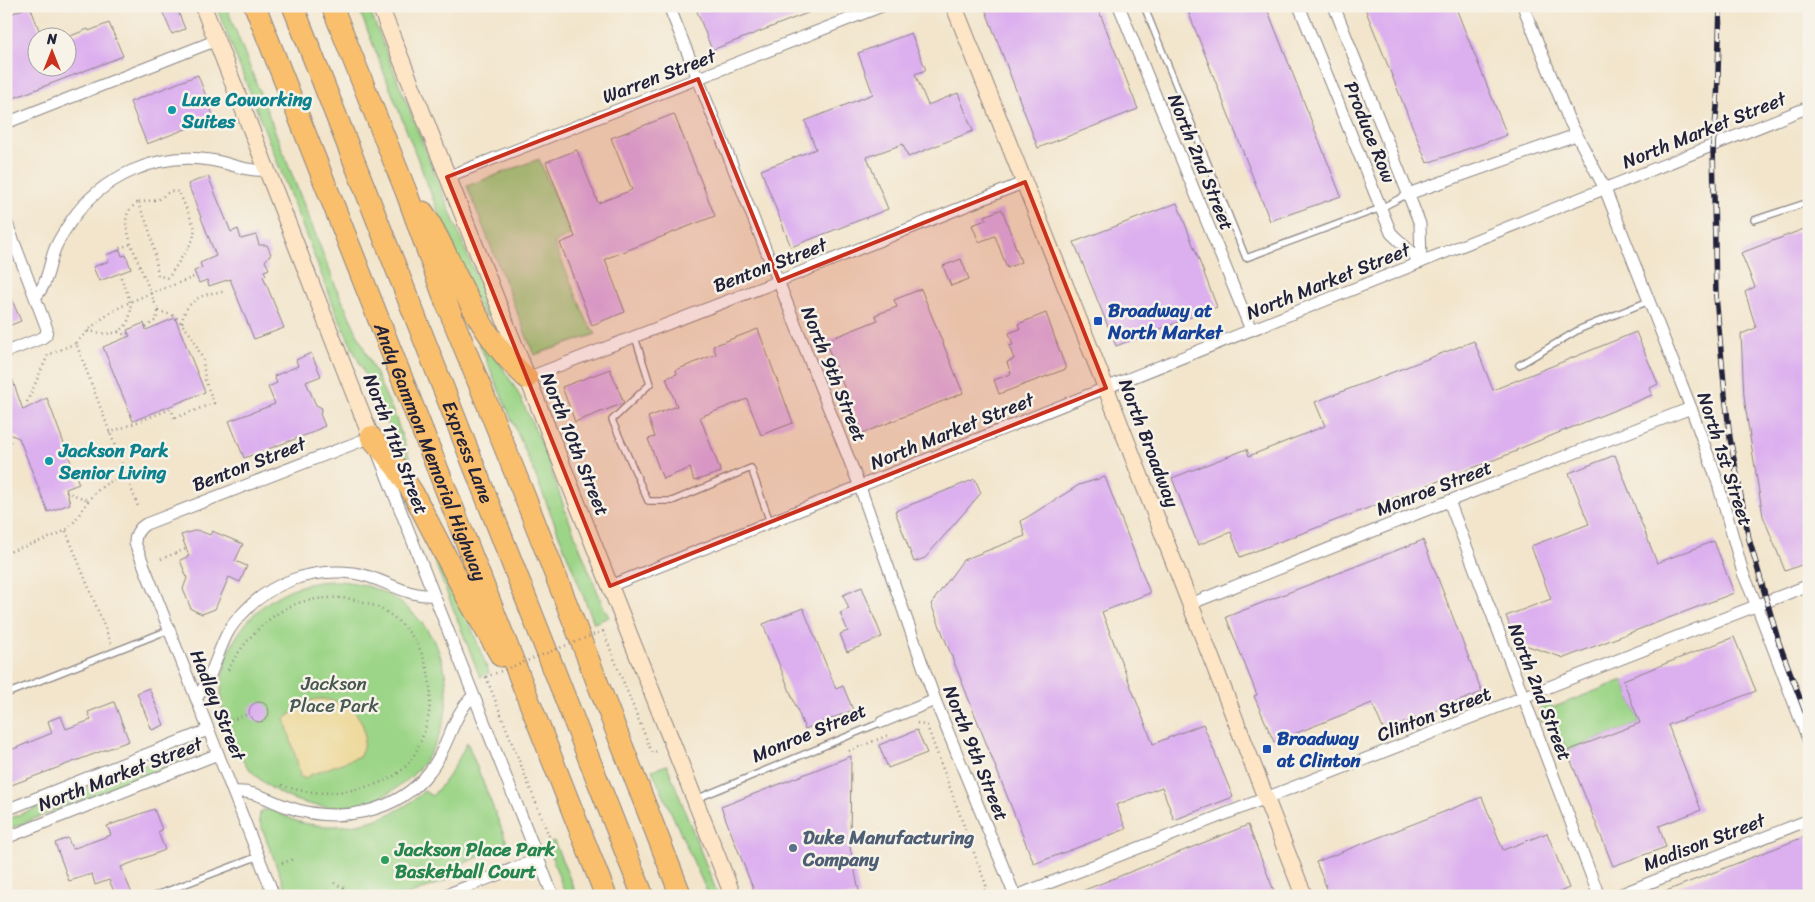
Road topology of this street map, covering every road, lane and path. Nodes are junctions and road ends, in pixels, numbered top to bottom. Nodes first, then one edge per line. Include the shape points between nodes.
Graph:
1 (10, 6) edge
2 (204, 6) edge
3 (256, 6) edge
4 (293, 6) edge
5 (332, 6) edge
6 (380, 6) edge
7 (669, 6) edge
8 (882, 6) edge
9 (954, 6) edge
10 (1120, 6) edge
11 (1144, 6) edge
12 (1300, 6) edge
13 (1334, 6) edge
14 (1523, 6) edge
15 (6, 8) edge
16 (217, 40) junction
17 (698, 79) junction
18 (1807, 112) edge
19 (6, 123) edge
20 (1576, 135) junction
21 (266, 170) junction
22 (447, 177) junction
23 (1025, 182) junction
24 (1605, 189) junction
25 (408, 194) junction
26 (1408, 194) junction
27 (1809, 202) edge
28 (137, 203) junction
29 (1381, 208) junction
30 (1754, 220) dead end
31 (6, 221) edge
32 (131, 244) junction
33 (118, 251) dead end
34 (1421, 262) junction
35 (119, 274) dead end
36 (196, 276) dead end
37 (778, 282) junction
38 (223, 292) dead end
39 (152, 294) junction
40 (36, 296) junction
41 (1649, 301) junction
42 (130, 303) junction
43 (158, 311) junction
44 (182, 323) junction
45 (145, 328) dead end
46 (1251, 330) junction
47 (88, 331) junction
48 (118, 332) junction
49 (129, 333) dead end
50 (635, 337) junction
51 (76, 343) junction
52 (6, 352) edge
53 (1519, 365) dead end
54 (527, 378) junction
55 (1106, 388) junction
56 (27, 402) dead end
57 (1691, 408) junction
58 (109, 433) junction
59 (372, 436) junction
60 (12, 438) dead end
61 (6, 451) edge
62 (125, 475) junction
63 (860, 486) junction
64 (66, 492) dead end
65 (88, 500) junction
66 (1449, 501) junction
67 (139, 509) dead end
68 (770, 523) junction
69 (141, 527) joint
70 (66, 531) junction
71 (186, 549) dead end
72 (6, 553) edge
73 (161, 559) dead end
74 (1809, 585) edge
75 (610, 586) junction
76 (432, 595) junction
77 (1190, 604) junction
78 (1758, 606) junction
79 (169, 630) junction
80 (115, 652) junction
81 (225, 676) dead end
82 (525, 690) junction
83 (6, 694) edge
84 (474, 696) junction
85 (196, 698) junction
86 (1524, 698) junction
87 (935, 700) junction
88 (249, 714) dead end
89 (226, 722) dead end
90 (882, 722) joint
91 (911, 726) dead end
92 (208, 730) junction
93 (896, 732) dead end
94 (654, 742) dead end
95 (1809, 742) edge
96 (849, 751) dead end
97 (218, 754) junction
98 (279, 784) dead end
99 (234, 792) junction
100 (1267, 798) junction
101 (696, 799) junction
102 (6, 810) edge
103 (1806, 821) dead end
104 (6, 838) edge
105 (547, 842) dead end
106 (258, 856) junction
107 (294, 859) dead end
108 (538, 859) junction
109 (282, 863) dead end
110 (334, 884) dead end
111 (154, 896) edge
112 (274, 896) edge
113 (348, 896) edge
114 (443, 896) edge
115 (553, 896) edge
116 (606, 896) edge
117 (643, 896) edge
118 (681, 896) edge
119 (733, 896) edge
120 (970, 896) edge
121 (1015, 896) edge
122 (1304, 896) edge
123 (1599, 896) edge
124 (1616, 896) edge

1 - 15 lane
2 - 16 street, North 11th Street
3 - 82 highway, Andy Gammon Memorial Highway
4 - 117 highway, Express Lane
5 - 25 highway
6 - 22 street, North 10th Street
7 - 17 street, North 9th Street
8 - 17 street, Warren Street
9 - 23 street, North Broadway
10 - 46 street, North 2nd Street
11 - 29 lane via 1246,258
12 - 29 street, Produce Row
13 - 26 street
14 - 20 street, North 1st Street
16 - 19 street
16 - 21 street, North 11th Street
17 - 22 street, Warren Street
17 - 37 street, North 9th Street
18 - 24 street, North Market Street
20 - 24 street, North 1st Street
20 - 26 street
21 - 40 street via 249,170 212,160 189,158 170,159 130,172 94,193 78,211 55,248 43,287
21 - 59 street, North 11th Street
22 - 54 street, North 10th Street
23 - 37 street, Benton Street
23 - 55 street, North Broadway
24 - 34 street, North Market Street
24 - 41 street, North 1st Street
25 - 54 highway via 441,241 488,335
25 - 118 highway via 444,298
26 - 29 lane
26 - 34 street via 1420,224
27 - 30 lane
28 - 28 path via 152,235 158,275 169,277 193,240 195,228 179,192 175,190
28 - 32 path via 130,207 126,219
29 - 34 street, Produce Row via 1391,232
31 - 40 street
32 - 33 path
32 - 39 path
34 - 46 street, North Market Street
35 - 42 path
36 - 39 path
37 - 50 street, Benton Street
37 - 63 street, North 9th Street
38 - 44 path via 209,293 188,305
39 - 42 path
39 - 43 path
40 - 52 street via 47,325 46,334
41 - 53 lane via 1580,329
41 - 57 street, North 1st Street
42 - 47 path
42 - 48 path via 128,320
43 - 44 path via 175,316
43 - 45 path via 156,320
44 - 58 path via 203,360 205,380 214,403 173,418 171,409
46 - 55 street, North Market Street
47 - 48 path
47 - 51 path
48 - 49 path
50 - 54 street, Benton Street
50 - 68 lane via 650,384 612,420 648,501 672,501 751,468
51 - 56 path via 48,355
51 - 58 path
54 - 75 street, North 10th Street
55 - 63 street, North Market Street
55 - 77 street, North Broadway
57 - 66 street, Monroe Street
57 - 78 street, North 1st Street via 1717,480 1743,573
58 - 62 path
59 - 69 street, Benton Street
59 - 76 street, North 11th Street
59 - 82 highway via 413,493 484,628
60 - 61 path
62 - 65 path via 100,487
62 - 67 path
63 - 68 street, North Market Street
63 - 87 street, North 9th Street
64 - 65 path
65 - 70 path
66 - 77 street, Monroe Street
66 - 86 street, North 2nd Street
68 - 75 street, North Market Street
69 - 79 street, Hadley Street via 135,544
70 - 72 path
70 - 80 path
71 - 73 path
74 - 78 street, Clinton Street
75 - 101 street, North 10th Street
76 - 84 street, North 11th Street
76 - 85 street via 415,594 372,578 336,571 291,580 253,602 239,617 228,631 203,690
77 - 100 street, North Broadway
78 - 86 street, Clinton Street
78 - 95 street, North 1st Street
79 - 80 lane
79 - 85 street, Hadley Street
80 - 83 lane
81 - 98 path via 239,651 265,624 288,607 318,599 354,599 382,609 406,628 423,654 430,682 430,708 420,743 406,768 382,782 347,792 330,794
82 - 116 highway, Andy Gammon Memorial Highway
84 - 99 street via 461,711 430,771 409,792 375,809 331,816 286,807 252,793
84 - 108 street, North 11th Street
85 - 92 street, Hadley Street
86 - 100 street, Clinton Street
86 - 123 street, North 2nd Street
87 - 90 street, Monroe Street
87 - 121 street, North 9th Street
88 - 89 path
90 - 101 lane, Monroe Street
91 - 120 path via 919,722 927,726 986,885 985,890
92 - 97 street, Hadley Street
92 - 102 street, North Market Street
93 - 96 path
94 - 105 path, bridge via 657,751 652,753 603,631 486,677 551,841
97 - 99 street, Hadley Street
97 - 104 street, North Market Street
99 - 106 street, Hadley Street
100 - 121 street, Clinton Street
100 - 122 street, North Broadway
101 - 119 street, North 10th Street
103 - 124 street, Madison Street
106 - 111 lane
106 - 112 street, Hadley Street
107 - 109 path
108 - 114 street
108 - 115 street, North 11th Street
110 - 113 path via 344,888

